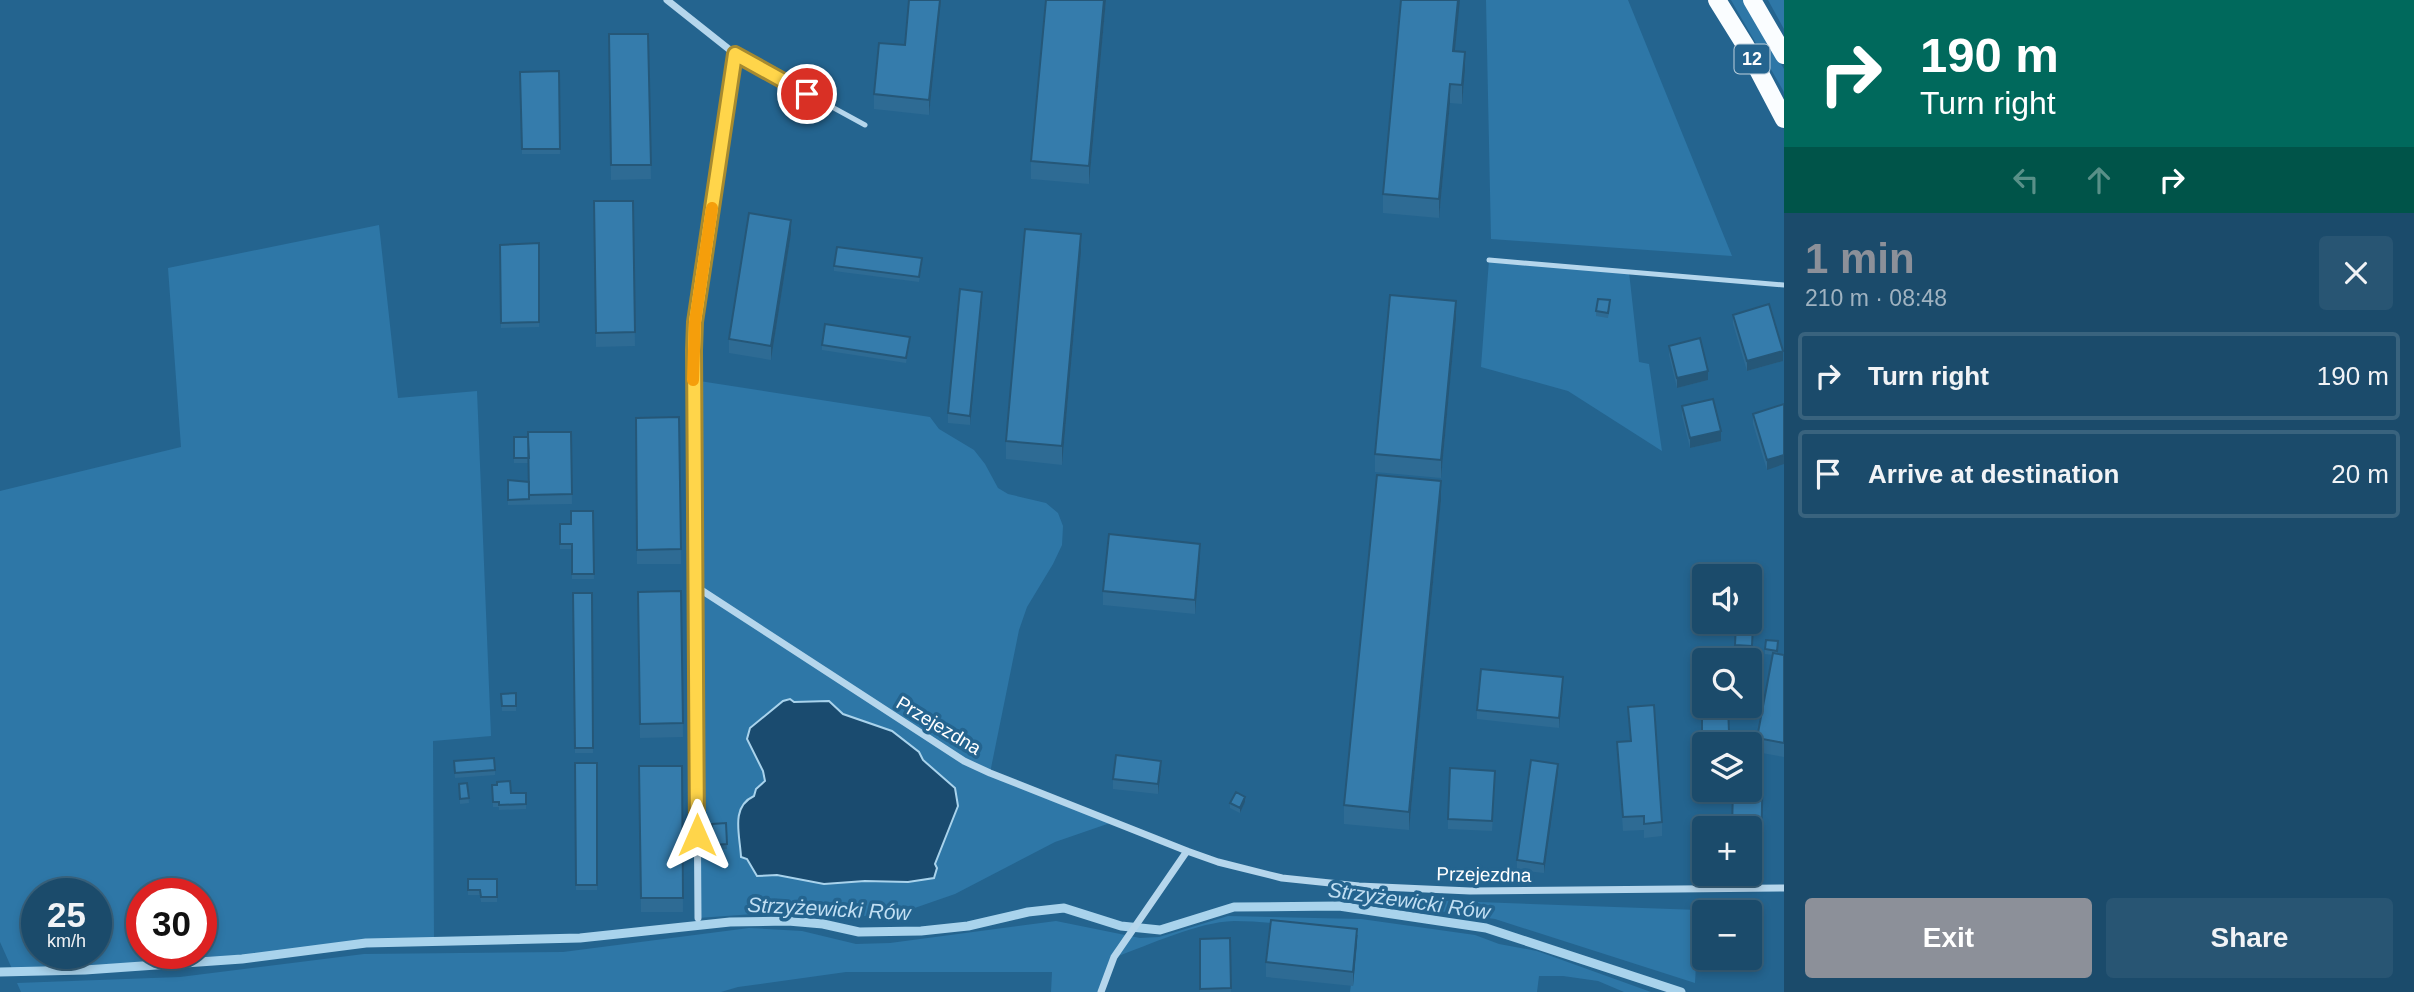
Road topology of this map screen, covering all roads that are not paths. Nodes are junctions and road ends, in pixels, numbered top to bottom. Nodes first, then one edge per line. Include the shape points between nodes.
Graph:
1 (667, 0) edge
2 (1717, 0) edge
3 (1752, 0) edge
4 (735, 54) junction
5 (1784, 55) edge
6 (1784, 119) edge
7 (865, 125) dead end
8 (1489, 260) dead end
9 (1784, 285) edge
10 (695, 586) junction
11 (1187, 851) junction
12 (1784, 888) edge
13 (698, 918) dead end
14 (1101, 992) edge

1 - 4 street
2 - 6 main road, 12
3 - 5 main road, 12
4 - 7 lane
4 - 10 street via 695,322
8 - 9 lane
10 - 11 street, Przejezdna via 964,761
10 - 13 street
11 - 12 street, Przejezdna via 1282,877 1359,886 1470,891
11 - 14 street via 1114,957

